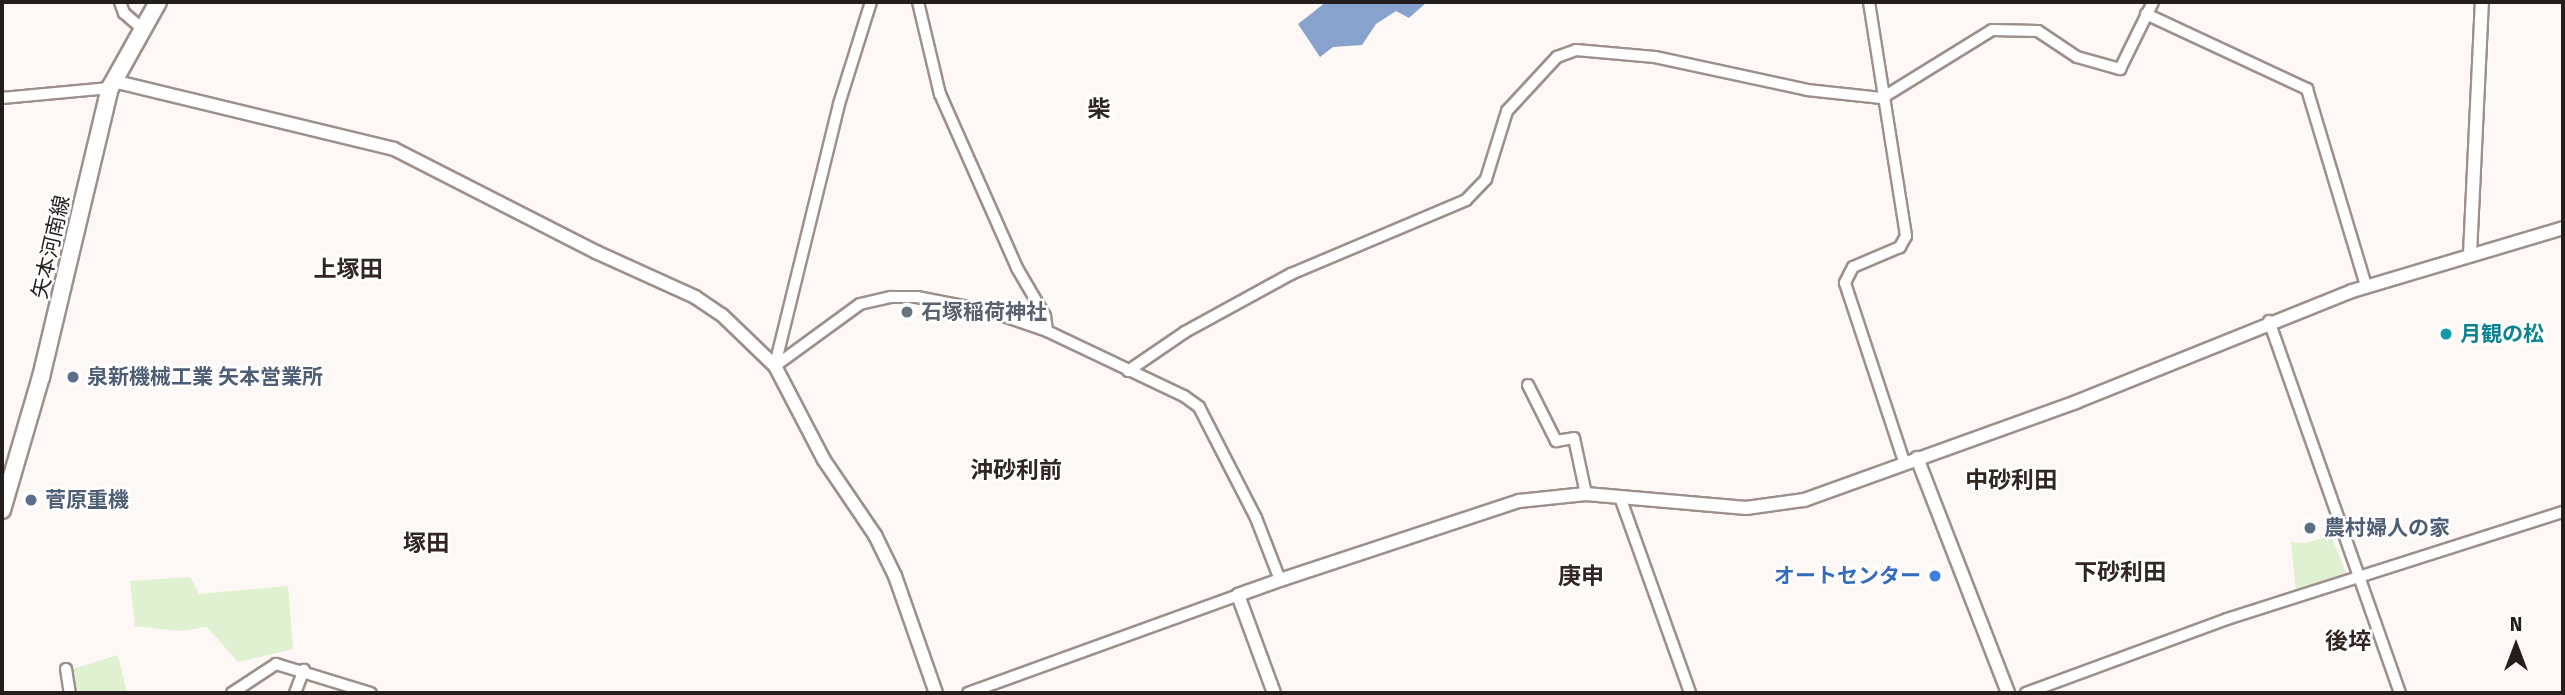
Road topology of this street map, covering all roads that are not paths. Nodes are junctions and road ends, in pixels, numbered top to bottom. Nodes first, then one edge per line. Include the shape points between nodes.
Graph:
1 (120, 2) edge
2 (159, 2) edge
3 (871, 2) edge
4 (918, 2) edge
5 (1870, 2) edge
6 (2153, 2) edge
7 (2482, 2) edge
8 (2146, 13) junction
9 (141, 28) junction
10 (111, 85) junction
11 (2, 98) edge
12 (1882, 98) junction
13 (2563, 228) edge
14 (2470, 254) junction
15 (2366, 286) junction
16 (2269, 321) junction
17 (1047, 331) junction
18 (775, 366) junction
19 (1128, 370) junction
20 (1528, 385) dead end
21 (1910, 460) junction
22 (1586, 494) junction
23 (1620, 497) junction
24 (2, 510) edge
25 (2563, 512) edge
26 (2358, 576) junction
27 (1280, 580) junction
28 (1238, 595) junction
29 (66, 669) dead end
30 (303, 670) junction
31 (70, 693) edge
32 (232, 693) edge
33 (295, 693) edge
34 (371, 693) edge
35 (936, 693) edge
36 (968, 693) edge
37 (1274, 693) edge
38 (1690, 693) edge
39 (2008, 693) edge
40 (2026, 693) edge
41 (2400, 693) edge

1 - 9 street via 124,13
2 - 9 main road, 矢本河南線
3 - 18 street via 839,104
4 - 17 street via 940,94 1017,268 1045,316
5 - 12 street
6 - 8 street
7 - 14 street
8 - 12 street via 2120,69 2077,57 2038,31 1992,30
8 - 15 street via 2307,89
9 - 10 main road, 矢本河南線
10 - 11 street
10 - 18 street via 394,149 420,160 596,252 695,297 738,327
10 - 24 main road, 矢本河南線 via 41,377
12 - 19 street via 1807,90 1655,57 1576,50 1557,57 1507,111 1486,179 1466,200 1282,278
12 - 21 street via 1906,236 1900,247 1853,267 1844,283
13 - 14 street
14 - 15 street
15 - 16 street
16 - 21 street via 2076,402
16 - 26 street
17 - 18 street via 989,310 891,297 860,304
17 - 19 street
18 - 35 street via 824,460 890,566
19 - 27 street via 1199,407 1256,518
20 - 22 street via 1556,440 1574,438
21 - 23 street via 1804,500 1773,506
21 - 39 street
22 - 23 street
22 - 27 street via 1482,510
23 - 38 street
25 - 26 street
26 - 40 street
26 - 41 street
27 - 28 street
28 - 36 street
28 - 37 street
29 - 31 street
30 - 32 street via 276,664
30 - 33 street
30 - 34 street

